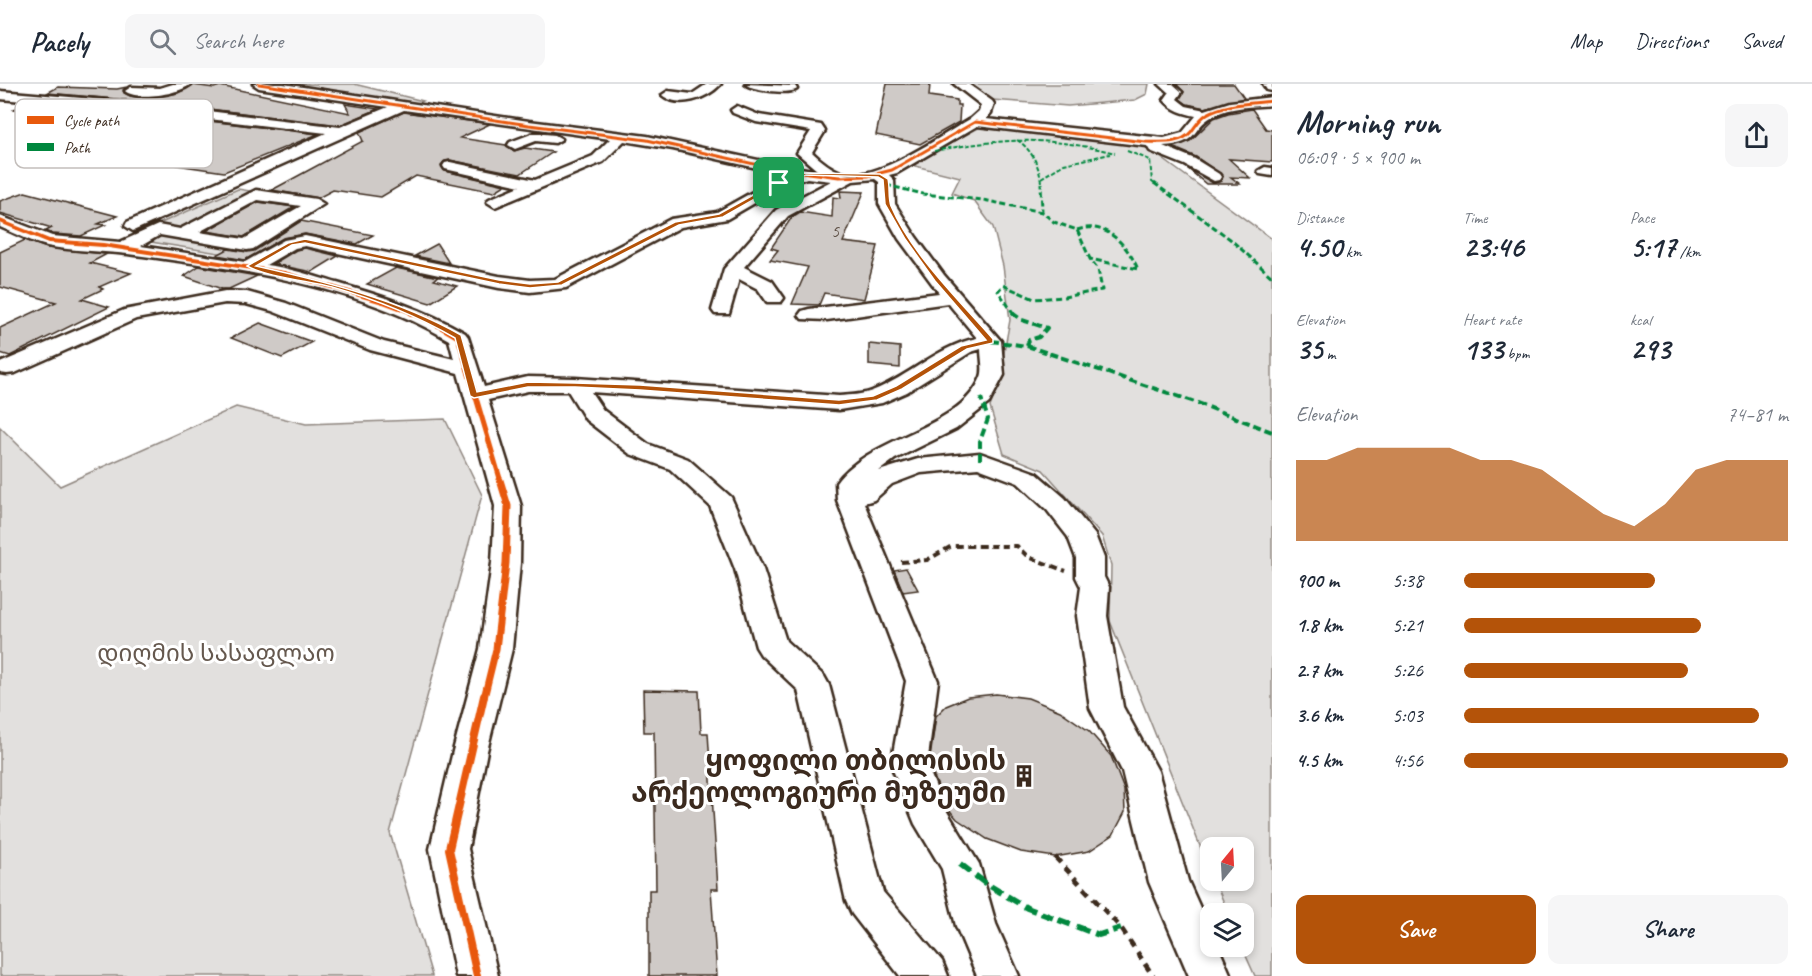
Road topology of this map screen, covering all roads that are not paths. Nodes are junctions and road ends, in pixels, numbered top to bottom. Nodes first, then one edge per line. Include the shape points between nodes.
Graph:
1 (185, 84) edge
2 (259, 84) edge
3 (691, 84) edge
4 (751, 84) edge
5 (1165, 84) edge
6 (714, 85) edge
7 (792, 87) edge
8 (954, 90) edge
9 (123, 91) dead end
10 (394, 92) dead end
11 (0, 95) edge
12 (668, 95) dead end
13 (780, 98) dead end
14 (1254, 98) junction
15 (47, 99) edge
16 (1272, 101) edge
17 (988, 104) junction
18 (404, 105) junction
19 (1272, 107) edge
20 (737, 110) dead end
21 (1207, 114) junction
22 (213, 115) edge
23 (975, 122) junction
24 (531, 125) junction
25 (339, 131) junction
26 (621, 136) junction
27 (1151, 142) junction
28 (515, 145) dead end
29 (610, 149) junction
30 (450, 166) dead end
31 (806, 174) junction
32 (846, 176) junction
33 (880, 176) junction
34 (1214, 177) dead end
35 (537, 185) junction
36 (495, 202) dead end
37 (0, 221) edge
38 (182, 234) junction
39 (112, 247) junction
40 (250, 266) junction
41 (733, 269) junction
42 (953, 297) junction
43 (774, 298) dead end
44 (722, 310) dead end
45 (809, 315) dead end
46 (991, 341) junction
47 (7, 368) dead end
48 (471, 382) junction
49 (575, 385) junction
50 (850, 500) junction
51 (477, 976) edge
52 (927, 976) edge
53 (998, 976) edge
54 (1210, 976) edge

1 - 9 street via 161,92
2 - 18 street
3 - 6 street
4 - 7 street
5 - 21 street via 1176,92 1170,100 1174,105
6 - 12 street via 694,98
7 - 13 street
8 - 17 street
8 - 17 street
10 - 24 street via 494,111
11 - 15 street
14 - 16 street
14 - 19 street
14 - 21 street
17 - 23 street
18 - 24 street
18 - 25 street
20 - 32 street via 756,118 816,128 818,131 804,153 816,164
21 - 27 street via 1186,137
22 - 25 street
23 - 27 street
23 - 33 street
24 - 26 street
25 - 39 street via 111,235
26 - 29 street
26 - 31 street
27 - 34 street via 1155,148
28 - 29 street via 527,138 543,137
29 - 35 street via 598,159
30 - 35 street
31 - 32 street
31 - 40 street via 779,183 721,216 677,223 559,284 499,282 305,241 290,244
32 - 33 street
32 - 41 street via 782,213
33 - 42 street via 886,180 887,204 898,224
35 - 36 street
37 - 39 street via 49,241
38 - 38 street via 247,245 316,204 256,195
38 - 39 street via 158,230
39 - 40 street
40 - 48 street via 336,286 429,320 458,337
41 - 43 street via 760,282
41 - 44 street
42 - 45 street
42 - 46 street
46 - 49 street via 964,347 874,398 839,403
46 - 50 street via 993,375 981,398 948,424 886,454 858,475 849,483
47 - 48 street via 131,315 225,297 247,298 279,307
48 - 49 street
48 - 51 street via 508,506 496,649 449,849
49 - 52 street via 594,415 639,449 679,464 722,503 748,569 771,647 813,685 866,901
50 - 53 street via 922,681 909,765 928,813 960,864 976,926
50 - 54 street via 883,479 918,466 980,460 1026,478 1056,504 1082,535 1095,587 1092,616 1107,708 1140,771 1169,882

